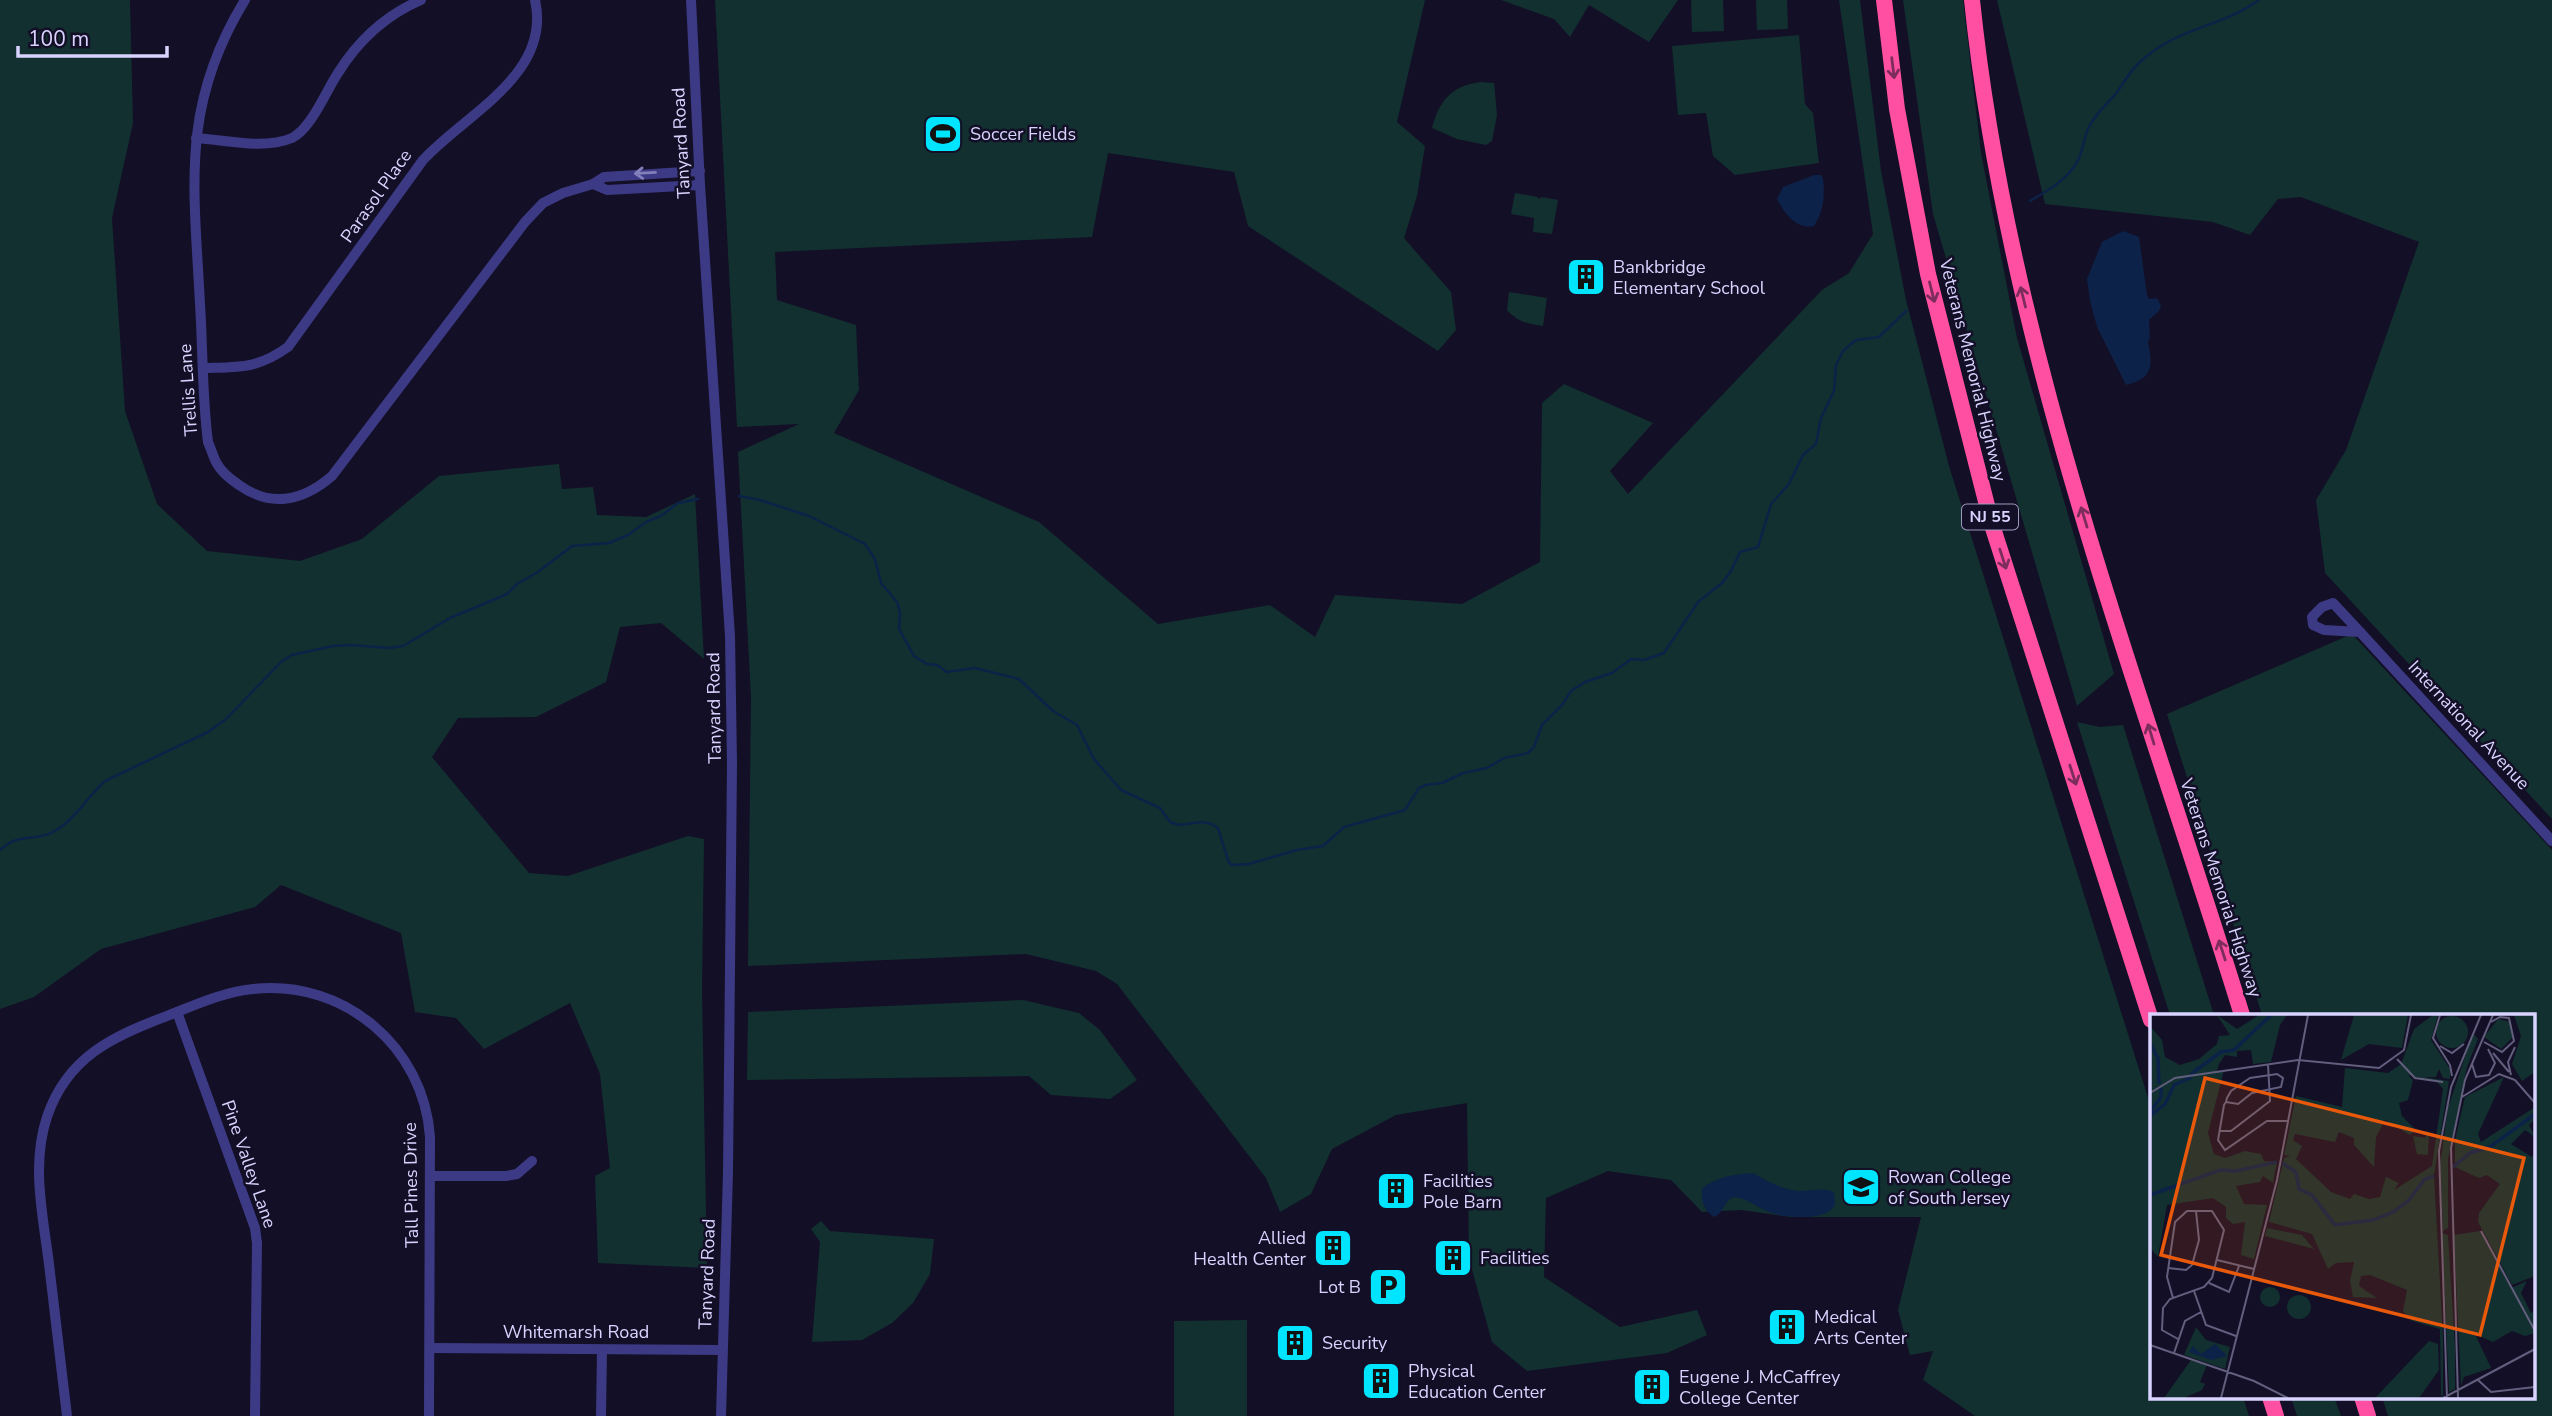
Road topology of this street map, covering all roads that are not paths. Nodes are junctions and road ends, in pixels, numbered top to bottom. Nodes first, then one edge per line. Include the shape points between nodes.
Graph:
1 (246, 0) edge
2 (421, 0) edge
3 (535, 0) edge
4 (691, 0) edge
5 (1884, 0) edge
6 (1972, 0) edge
7 (196, 138) junction
8 (700, 171) junction
9 (593, 184) junction
10 (701, 185) junction
11 (204, 368) junction
12 (2360, 632) dead end
13 (2552, 841) edge
14 (177, 1012) junction
15 (2242, 1014) edge
16 (2150, 1017) edge
17 (532, 1161) dead end
18 (431, 1176) junction
19 (430, 1348) junction
20 (601, 1350) junction
21 (722, 1350) junction
22 (2270, 1398) edge
23 (2362, 1398) edge
24 (67, 1416) edge
25 (255, 1416) edge
26 (429, 1416) edge
27 (601, 1416) edge
28 (721, 1416) edge
29 (2276, 1416) edge
30 (2368, 1416) edge

1 - 7 street, Trellis Lane via 218,48
2 - 7 street via 382,22 360,43 306,126 294,137 264,144
3 - 11 street, Parasol Place via 536,33 526,62 423,160 288,347 249,367
4 - 8 street, Tanyard Road
5 -> 16 highway, Veterans Memorial Highway / NJ 55 via 1897,108 1928,274 1992,526
15 -> 6 highway, Veterans Memorial Highway via 2081,509 2038,358 2013,256
7 - 11 street, Trellis Lane via 193,164
8 -> 9 street, Trellis Lane via 604,177
8 - 10 street, Tanyard Road
9 - 10 street, Trellis Lane via 607,190
9 - 11 street, Trellis Lane via 543,203 525,222 332,477 317,490 283,500 253,496 230,479 217,464 208,442
10 - 21 street, Tanyard Road via 730,636 728,1172
12 - 13 street, International Avenue
14 - 18 street, Tall Pines Drive via 228,994 266,988 308,992 358,1014 390,1040 417,1081 429,1126
14 - 24 street, Tall Pines Drive via 122,1033 93,1051 65,1082 44,1127 40,1185
14 - 25 street, Pine Valley Lane via 256,1228
17 - 18 street via 517,1174 506,1176
18 - 19 street, Tall Pines Drive
19 - 20 street, Whitemarsh Road
19 - 26 street, Tall Pines Drive
20 - 21 street, Whitemarsh Road
20 - 27 street
21 - 28 street, Tanyard Road
22 - 29 highway
23 - 30 highway

